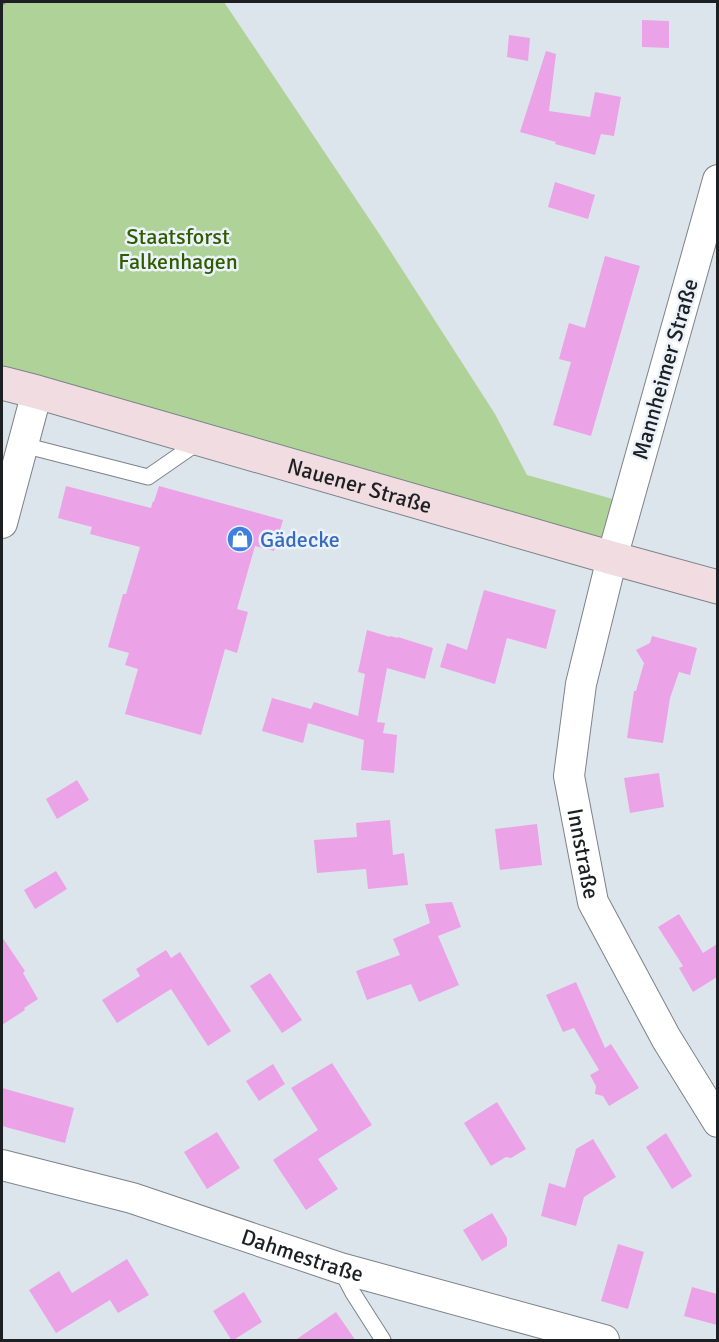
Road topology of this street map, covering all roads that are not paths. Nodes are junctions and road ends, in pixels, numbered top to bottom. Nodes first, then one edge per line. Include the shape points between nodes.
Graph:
1 (717, 180) edge
2 (2, 383) edge
3 (37, 392) junction
4 (203, 440) junction
5 (23, 445) junction
6 (2, 523) edge
7 (612, 558) junction
8 (717, 587) edge
9 (717, 1122) edge
10 (2, 1165) edge
11 (340, 1268) junction
12 (383, 1341) edge
13 (604, 1341) edge

1 - 7 street, Mannheimer Straße
2 - 3 main road, Nauener Straße
3 - 4 main road, Nauener Straße
3 - 5 street
4 - 5 lane via 148,477
4 - 7 main road, Nauener Straße
5 - 6 street
7 - 8 main road, Nauener Straße
7 - 9 street, Innstraße via 581,684 569,776 593,902 666,1038
10 - 11 street, Dahmestraße via 132,1198
11 - 12 lane
11 - 13 street, Dahmestraße

